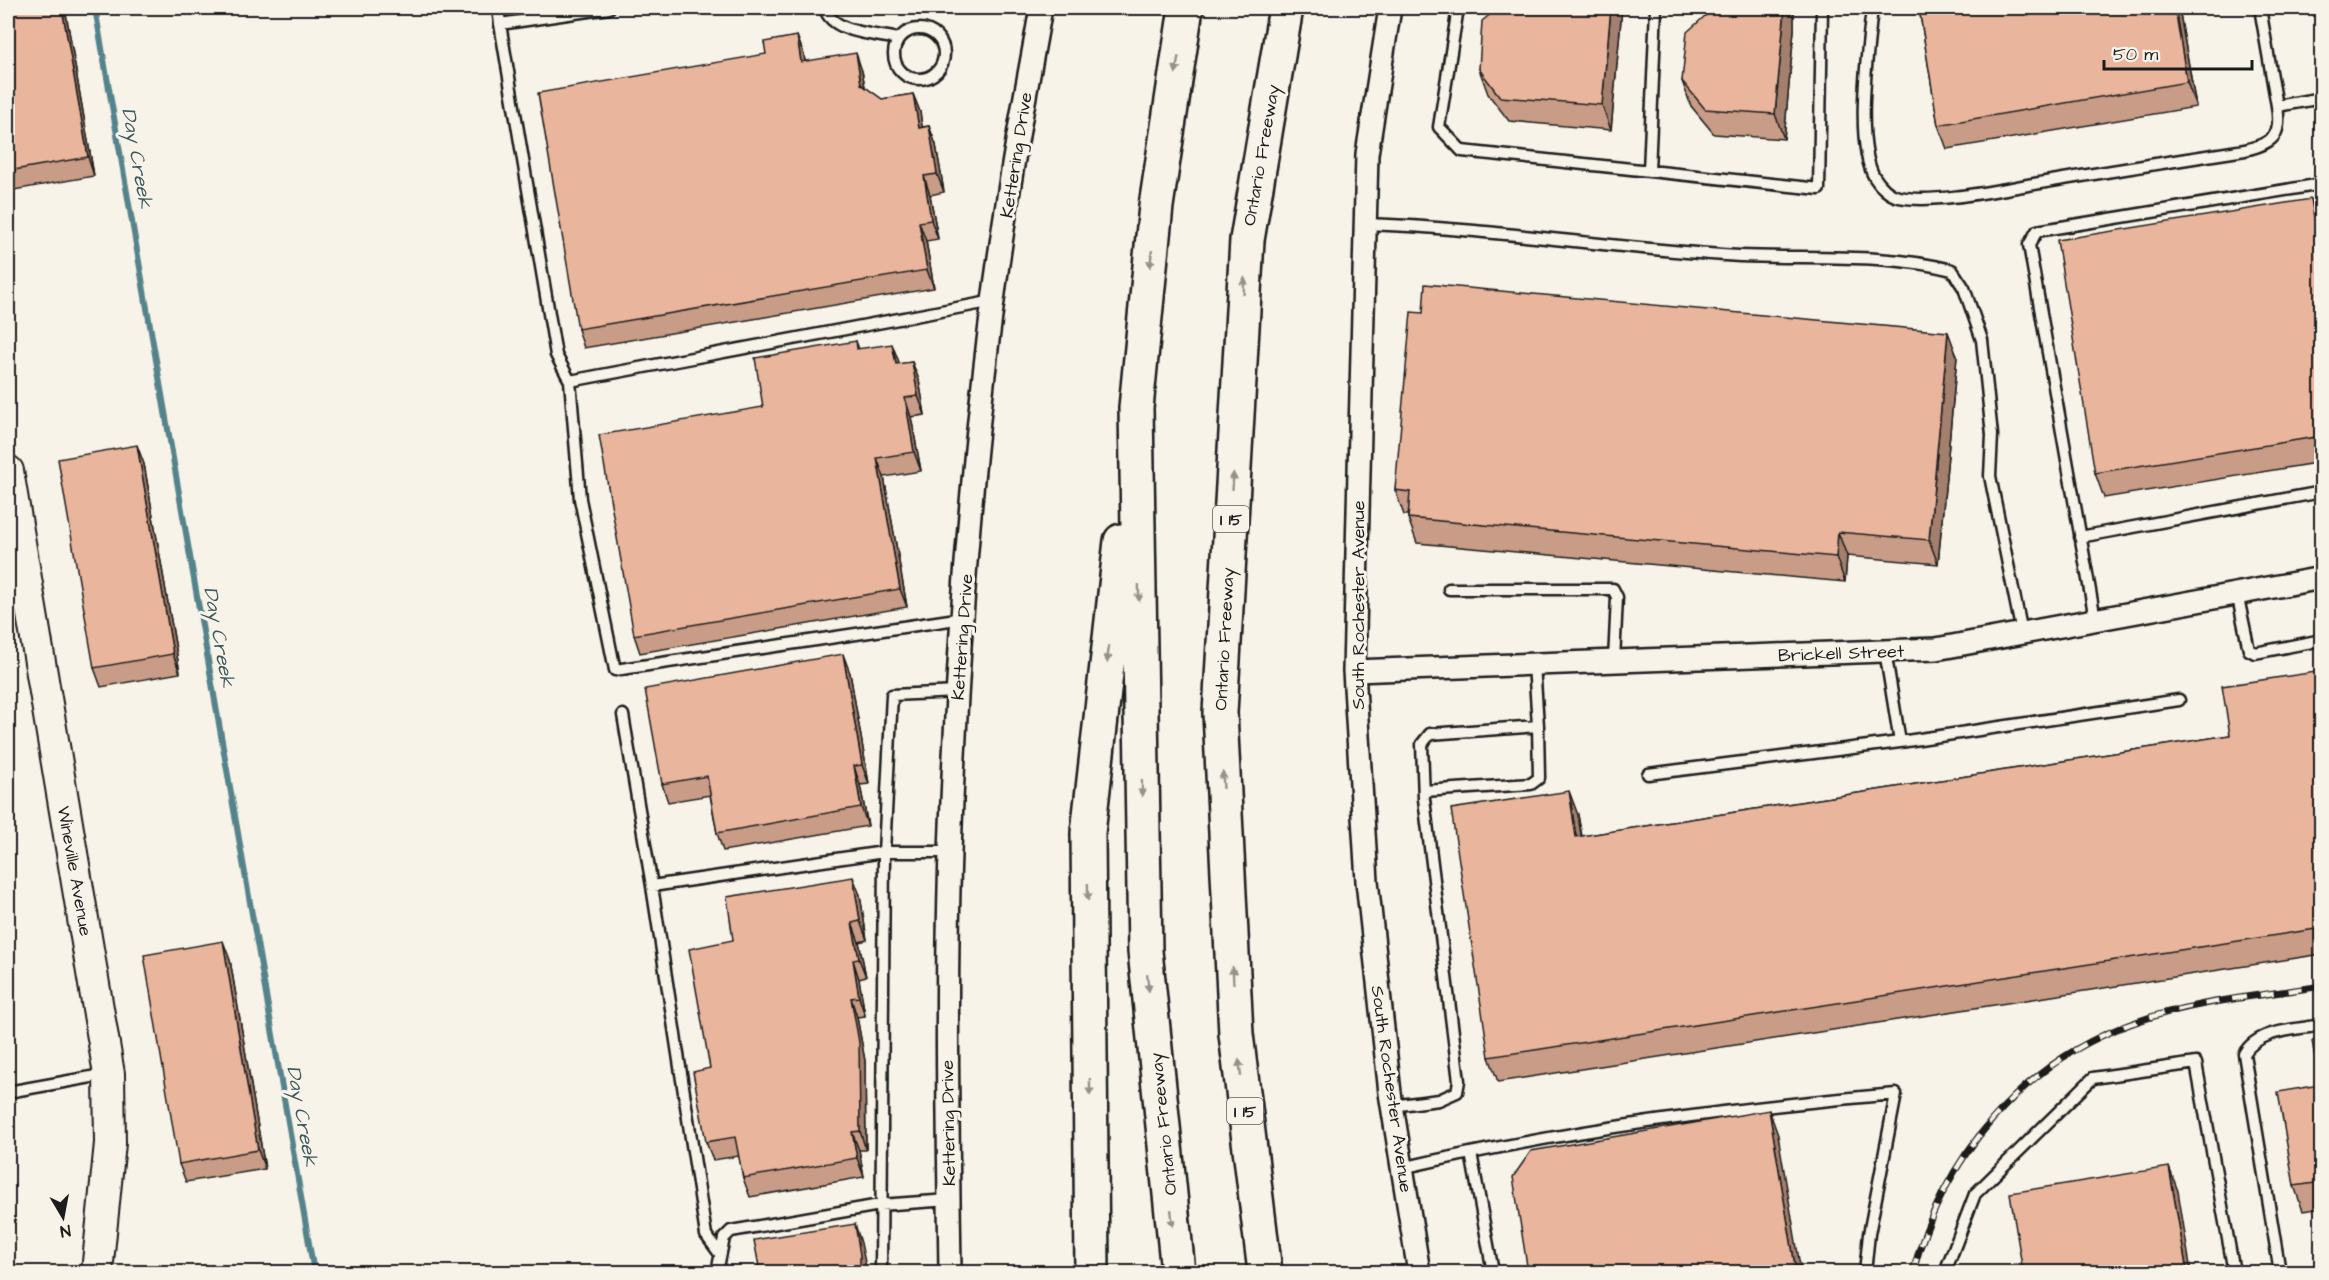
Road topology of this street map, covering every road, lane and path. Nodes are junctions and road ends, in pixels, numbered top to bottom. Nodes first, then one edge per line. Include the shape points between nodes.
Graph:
1 (498, 8) edge
2 (609, 8) edge
3 (825, 8) edge
4 (1041, 8) edge
5 (1186, 8) edge
6 (1286, 8) edge
7 (1390, 8) edge
8 (1458, 8) edge
9 (1656, 8) edge
10 (1822, 8) edge
11 (1872, 8) edge
12 (2260, 8) edge
13 (501, 24) junction
14 (898, 39) junction
15 (2322, 98) edge
16 (2277, 106) junction
17 (1649, 171) junction
18 (2322, 183) edge
19 (1365, 224) junction
20 (994, 301) junction
21 (570, 381) junction
22 (1136, 408) junction
23 (8, 471) edge
24 (2322, 492) edge
25 (2080, 537) junction
26 (2322, 578) edge
27 (1449, 588) dead end
28 (2237, 593) junction
29 (19, 605) edge
30 (963, 618) junction
31 (2095, 620) junction
32 (2022, 633) junction
33 (2322, 640) edge
34 (1885, 651) junction
35 (1614, 661) junction
36 (1534, 664) junction
37 (1354, 670) junction
38 (958, 692) junction
39 (2179, 700) dead end
40 (623, 715) dead end
41 (1538, 726) junction
42 (1900, 742) junction
43 (1648, 774) dead end
44 (1424, 791) junction
45 (884, 852) junction
46 (951, 852) junction
47 (652, 886) junction
48 (2322, 1025) edge
49 (109, 1074) junction
50 (8, 1092) edge
51 (1392, 1106) junction
52 (1471, 1153) junction
53 (1402, 1168) junction
54 (1254, 1189) junction
55 (949, 1200) junction
56 (880, 1205) junction
57 (720, 1254) junction
58 (98, 1272) edge
59 (717, 1272) edge
60 (882, 1272) edge
61 (950, 1272) edge
62 (1092, 1272) edge
63 (1178, 1272) edge
64 (1265, 1272) edge
65 (1276, 1272) edge
66 (1419, 1272) edge
67 (1493, 1272) edge
68 (1865, 1272) edge
69 (1945, 1272) edge
70 (2234, 1272) edge
71 (2280, 1272) edge

1 - 13 lane
2 - 13 lane
3 - 14 lane via 836,24
4 - 20 street, Kettering Drive
5 -> 22 highway, Ontario Freeway via 1156,206
54 -> 6 highway, Ontario Freeway / I 15 via 1236,1034 1220,713 1247,240
7 - 19 street, South Rochester Avenue via 1367,154
8 - 17 lane via 1439,127 1462,151
9 - 17 lane
10 - 17 lane via 1819,189
11 - 16 lane via 1865,155 1879,183 1897,197 1989,191 2262,146 2275,137 2280,122
12 - 16 lane
13 - 21 lane via 556,356
14 - 14 lane via 912,29 929,30 944,50 942,66 921,80 905,76 893,54
15 - 16 lane
18 - 25 lane via 2037,231 2029,245
19 - 32 lane via 1444,227 1739,255 1915,261 1952,270 1964,288 1982,340 1992,435 1990,476
19 - 37 street, South Rochester Avenue
20 - 21 lane
20 - 30 street, Kettering Drive
21 - 30 lane via 580,499 615,670
22 -> 62 highway via 1088,833
22 -> 63 highway, Ontario Freeway via 1145,951
23 - 29 street, Wineville Avenue
24 - 25 lane
25 - 31 lane
26 - 28 street, Brickell Street
27 - 35 lane via 1613,590 1617,597
28 - 31 street, Brickell Street
28 - 33 lane via 2249,650 2255,653
29 - 49 street, Wineville Avenue
30 - 38 street, Kettering Drive
31 - 32 street, Brickell Street
32 - 34 street, Brickell Street via 1936,649
34 - 35 street, Brickell Street
34 - 42 lane
35 - 36 street, Brickell Street
36 - 37 street, Brickell Street
36 - 41 lane
37 - 51 street, South Rochester Avenue via 1367,880
38 - 45 lane via 892,695
38 - 46 street, Kettering Drive
39 - 42 lane
40 - 47 lane
41 - 44 lane via 1430,734 1422,744
41 - 44 lane via 1539,778 1531,784
42 - 43 lane
44 - 51 lane via 1459,1081 1457,1092 1439,1100
45 - 46 lane
45 - 47 lane
45 - 56 lane
46 - 55 street, Kettering Drive
47 - 57 lane via 706,1235
48 - 71 lane via 2264,1036 2250,1044 2244,1054
49 - 50 lane
49 - 58 street, Wineville Avenue via 110,1143
51 - 53 street, South Rochester Avenue
52 - 53 lane
52 - 67 lane
52 - 68 lane via 1776,1104 1896,1094
53 - 66 street, South Rochester Avenue
54 - 64 highway, Ontario Freeway / I 15
54 - 65 highway
55 - 56 lane
55 - 61 street, Kettering Drive
56 - 57 lane via 732,1231 724,1238
56 - 60 lane
57 - 59 lane
69 - 70 lane via 1976,1194 2093,1078 2196,1063

